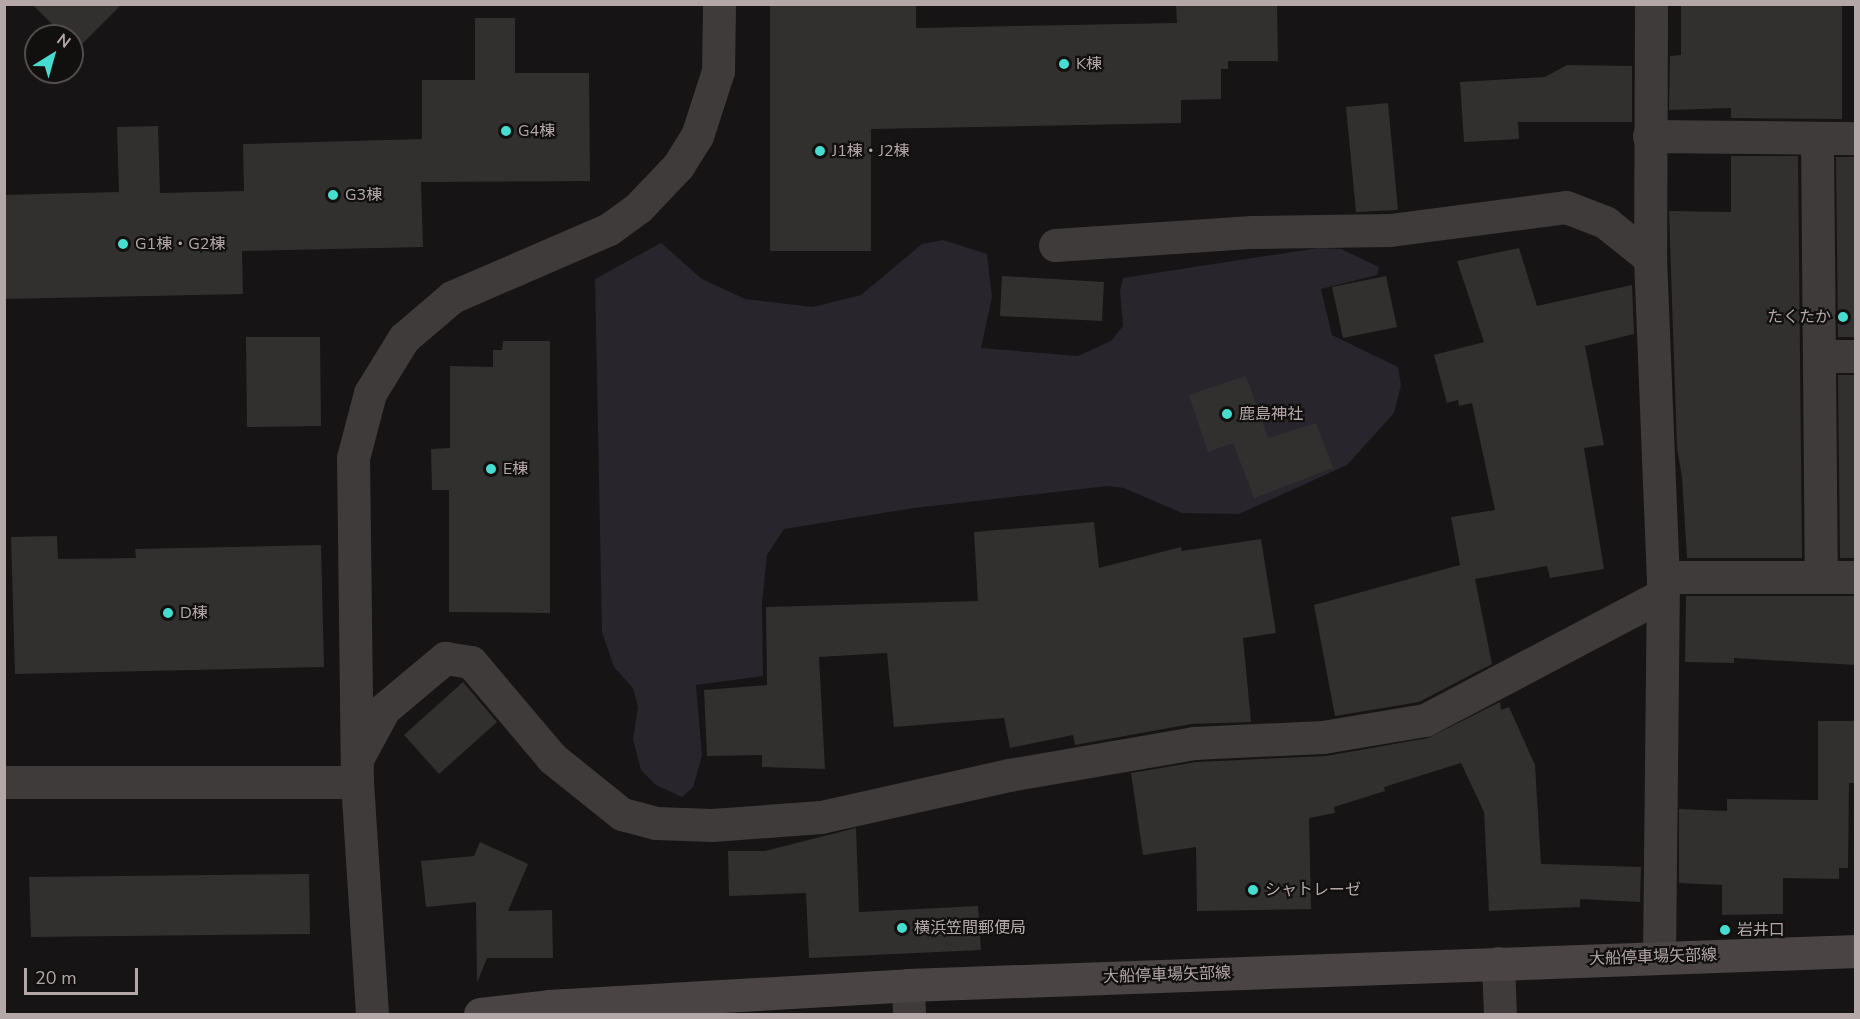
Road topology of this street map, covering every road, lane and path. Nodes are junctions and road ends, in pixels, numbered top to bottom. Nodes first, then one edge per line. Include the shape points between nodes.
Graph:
1 (719, 4) edge
2 (1651, 4) edge
3 (1649, 136) junction
4 (1817, 138) junction
5 (1856, 138) edge
6 (1055, 244) dead end
7 (1650, 258) junction
8 (1819, 356) junction
9 (1856, 356) edge
10 (1821, 577) junction
11 (1856, 577) edge
12 (1663, 586) junction
13 (357, 771) junction
14 (4, 783) edge
15 (1856, 951) edge
16 (1659, 956) junction
17 (1498, 963) junction
18 (908, 1000) edge
19 (372, 1014) edge
20 (480, 1014) edge
21 (1500, 1014) edge

1 - 13 street via 718,70 697,136 678,166 639,207 609,229 452,297 405,338 370,393 353,458
2 - 3 street
3 - 4 street
3 - 7 street
4 - 5 street
4 - 8 street
6 - 7 street via 1253,232 1390,230 1566,207 1605,222
7 - 12 street
8 - 9 street
8 - 10 street
10 - 11 street
10 - 12 street
12 - 13 street via 1425,720 1323,737 1183,745 1010,775 821,818 712,825 656,823 622,814 552,758 471,662 445,658 384,709
12 - 16 street
13 - 14 street
13 - 19 street
15 - 16 main road, 大船停車場矢部線
16 - 17 main road, 大船停車場矢部線
17 - 18 main road, 大船停車場矢部線
17 - 21 street
18 - 20 main road, 大船停車場矢部線 via 549,1006

